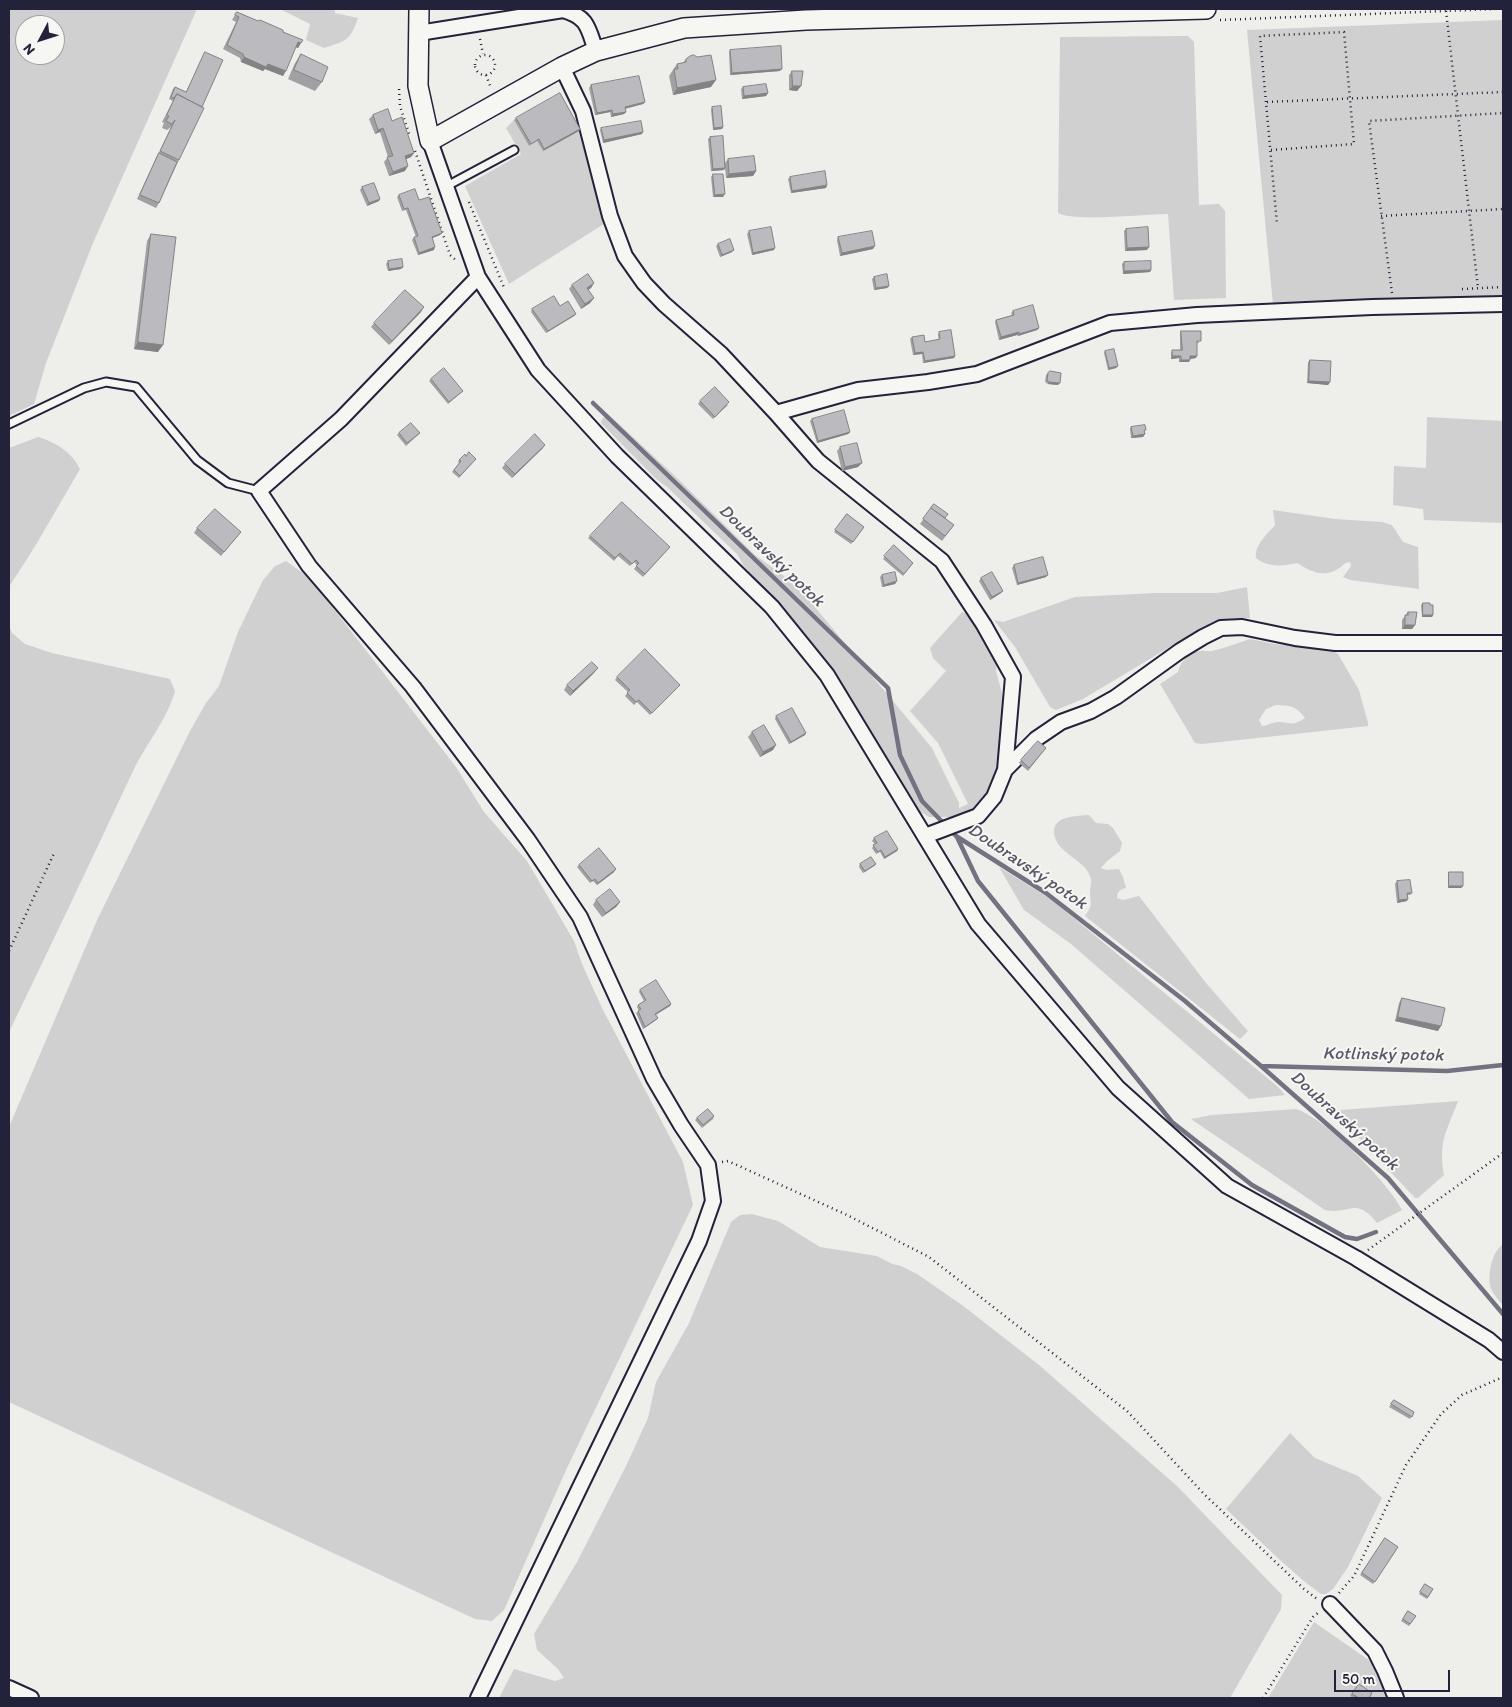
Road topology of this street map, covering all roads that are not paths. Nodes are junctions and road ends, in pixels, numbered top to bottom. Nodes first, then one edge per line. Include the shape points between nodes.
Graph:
1 (419, 9) edge
2 (563, 9) edge
3 (1212, 14) edge
4 (419, 33) junction
5 (596, 51) junction
6 (562, 67) junction
7 (419, 144) junction
8 (514, 150) dead end
9 (447, 186) junction
10 (478, 277) junction
11 (1503, 304) edge
12 (776, 413) junction
13 (9, 424) edge
14 (259, 491) junction
15 (1503, 643) edge
16 (1005, 770) junction
17 (925, 836) junction
18 (1503, 1352) edge
19 (1330, 1604) road end
20 (9, 1688) edge
21 (31, 1698) edge
22 (478, 1698) edge
23 (1396, 1698) edge

1 - 4 street
2 - 4 street
2 - 5 street via 584,20
3 - 5 street via 806,20 684,28
4 - 7 street
5 - 6 street
6 - 7 street
6 - 12 street via 583,111 610,216 625,256 664,304 721,354
7 - 9 street
8 - 9 lane
9 - 10 street
10 - 14 street via 341,419
10 - 17 street via 538,370 617,456 772,607 826,675
11 - 12 street via 1197,314 1110,323 977,374 858,390
12 - 16 street via 818,462 942,561 984,625 1013,677
13 - 14 lane via 84,388 106,382 136,387 197,460 228,483
14 - 22 street via 309,566 414,687 528,840 580,917 654,1079 708,1165 713,1201 699,1241
15 - 16 street via 1335,643 1242,626 1222,628 1180,651 1116,697 1061,722 1036,739
16 - 17 street via 994,796 978,816
17 - 18 street via 978,924 1118,1088 1227,1186 1356,1258 1489,1340
19 - 23 street via 1375,1650
20 - 21 street

